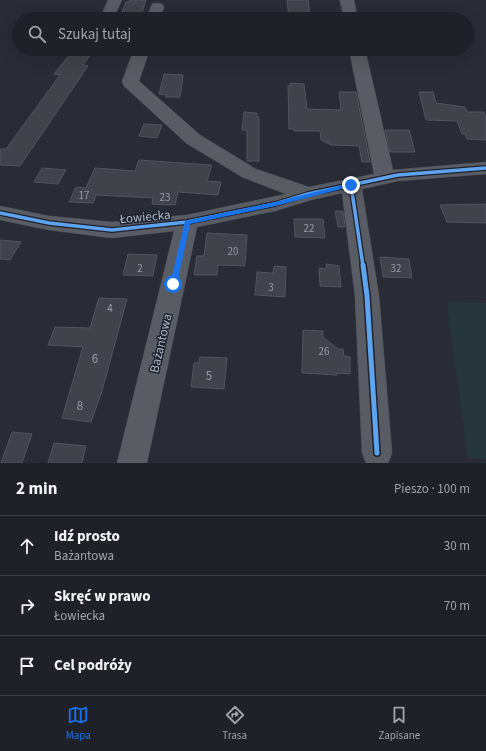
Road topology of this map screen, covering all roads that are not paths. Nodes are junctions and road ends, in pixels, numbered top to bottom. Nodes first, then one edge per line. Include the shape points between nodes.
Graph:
1 (115, 0) edge
2 (347, 0) edge
3 (110, 12) edge
4 (350, 12) edge
5 (139, 56) edge
6 (358, 56) edge
7 (486, 168) edge
8 (385, 177) junction
9 (351, 185) junction
10 (308, 194) junction
11 (0, 213) edge
12 (187, 222) junction
13 (377, 453) dead end
14 (132, 463) edge

1 - 3 street
2 - 4 street
5 - 10 street via 130,82 193,139 249,173
6 - 8 street
7 - 8 street, Łowiecka
8 - 9 street, Łowiecka
9 - 10 street, Łowiecka
9 - 13 street via 367,296
10 - 12 street, Łowiecka via 275,204
11 - 12 street, Łowiecka via 48,223 112,230
12 - 14 street, Bażantowa

